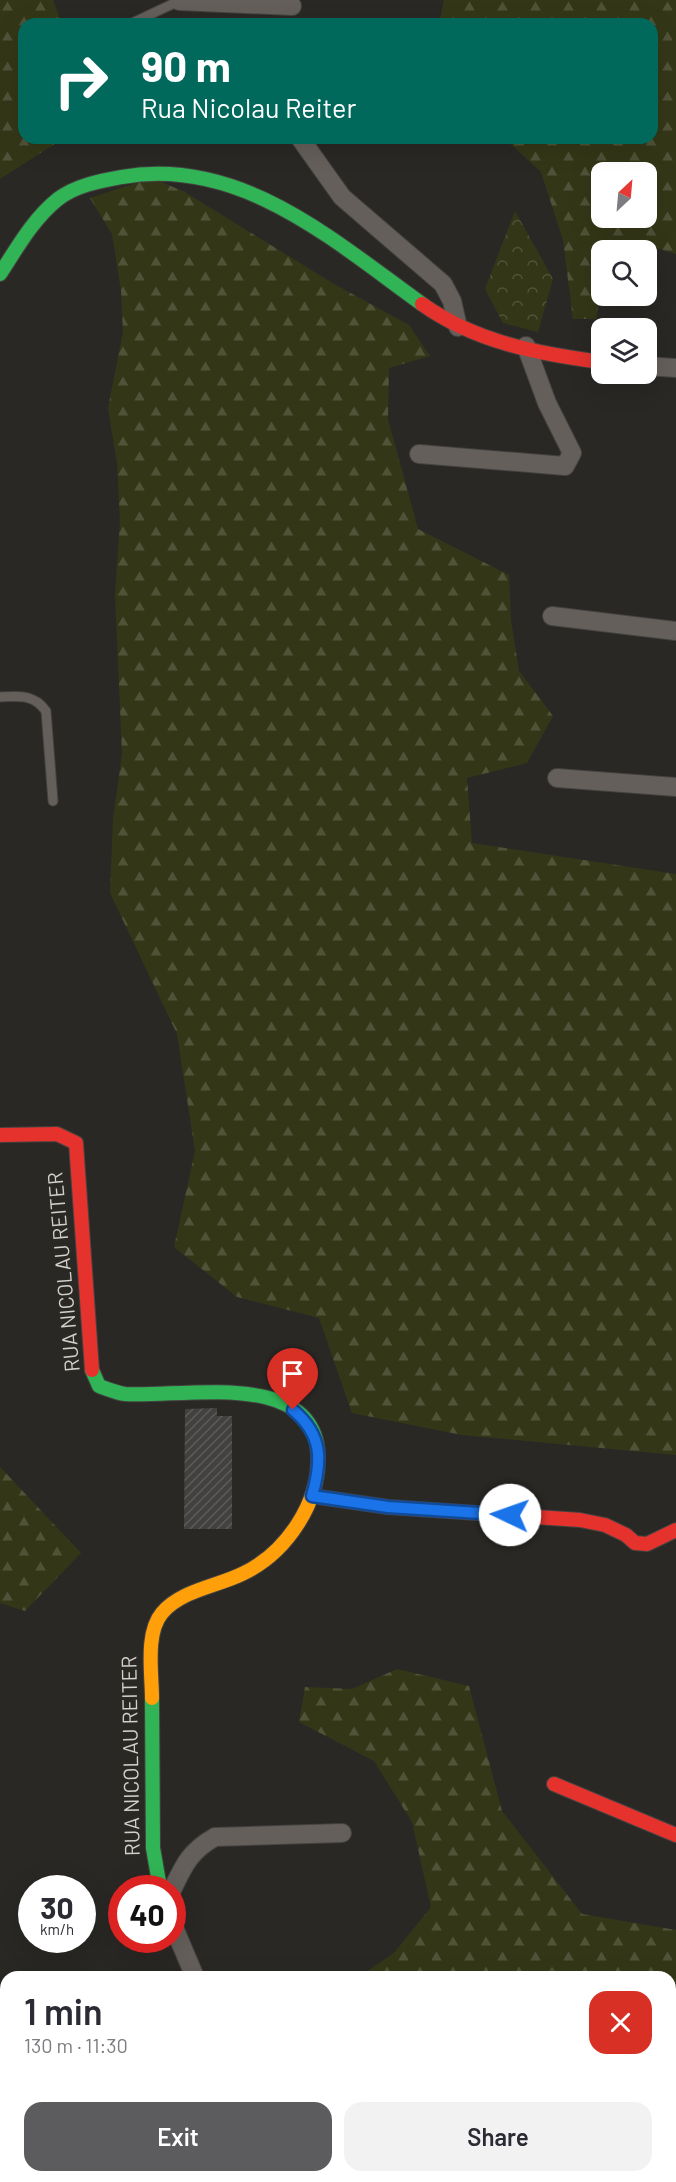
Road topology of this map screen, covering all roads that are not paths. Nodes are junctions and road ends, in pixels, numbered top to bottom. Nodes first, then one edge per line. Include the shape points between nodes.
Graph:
1 (178, 0) edge
2 (293, 10) edge
3 (142, 18) edge
4 (304, 144) edge
5 (0, 274) edge
6 (458, 327) junction
7 (526, 346) junction
8 (591, 360) edge
9 (657, 367) edge
10 (676, 368) edge
11 (419, 454) dead end
12 (552, 616) dead end
13 (676, 631) edge
14 (0, 697) edge
15 (557, 778) dead end
16 (676, 787) edge
17 (53, 801) dead end
18 (0, 1135) edge
19 (312, 1496) junction
20 (676, 1530) edge
21 (554, 1784) dead end
22 (342, 1833) dead end
23 (676, 1835) edge
24 (158, 1875) edge
25 (179, 1875) edge
26 (185, 1953) edge
27 (192, 1971) edge

1 - 2 street
1 - 3 lane
4 - 6 street via 342,197 443,284
5 - 6 street via 38,218 57,200 83,185 151,172 191,176 233,186 312,225
6 - 7 street
7 - 8 street
7 - 11 street via 547,404 572,453 565,466
9 - 10 street
12 - 13 street
14 - 17 lane via 24,696 39,701 46,711
15 - 16 street
18 - 19 street, RUA NICOLAU REITER via 57,1134 76,1143 91,1366 99,1386 123,1394 248,1393 280,1399 307,1421 318,1448 319,1472
19 - 20 street via 388,1507 580,1520 605,1525 635,1543 647,1544
19 - 24 street, RUA NICOLAU REITER via 291,1533 267,1559 245,1573 180,1599 161,1613 152,1637 153,1848
21 - 23 street
22 - 25 street via 215,1837 198,1846
26 - 27 street

